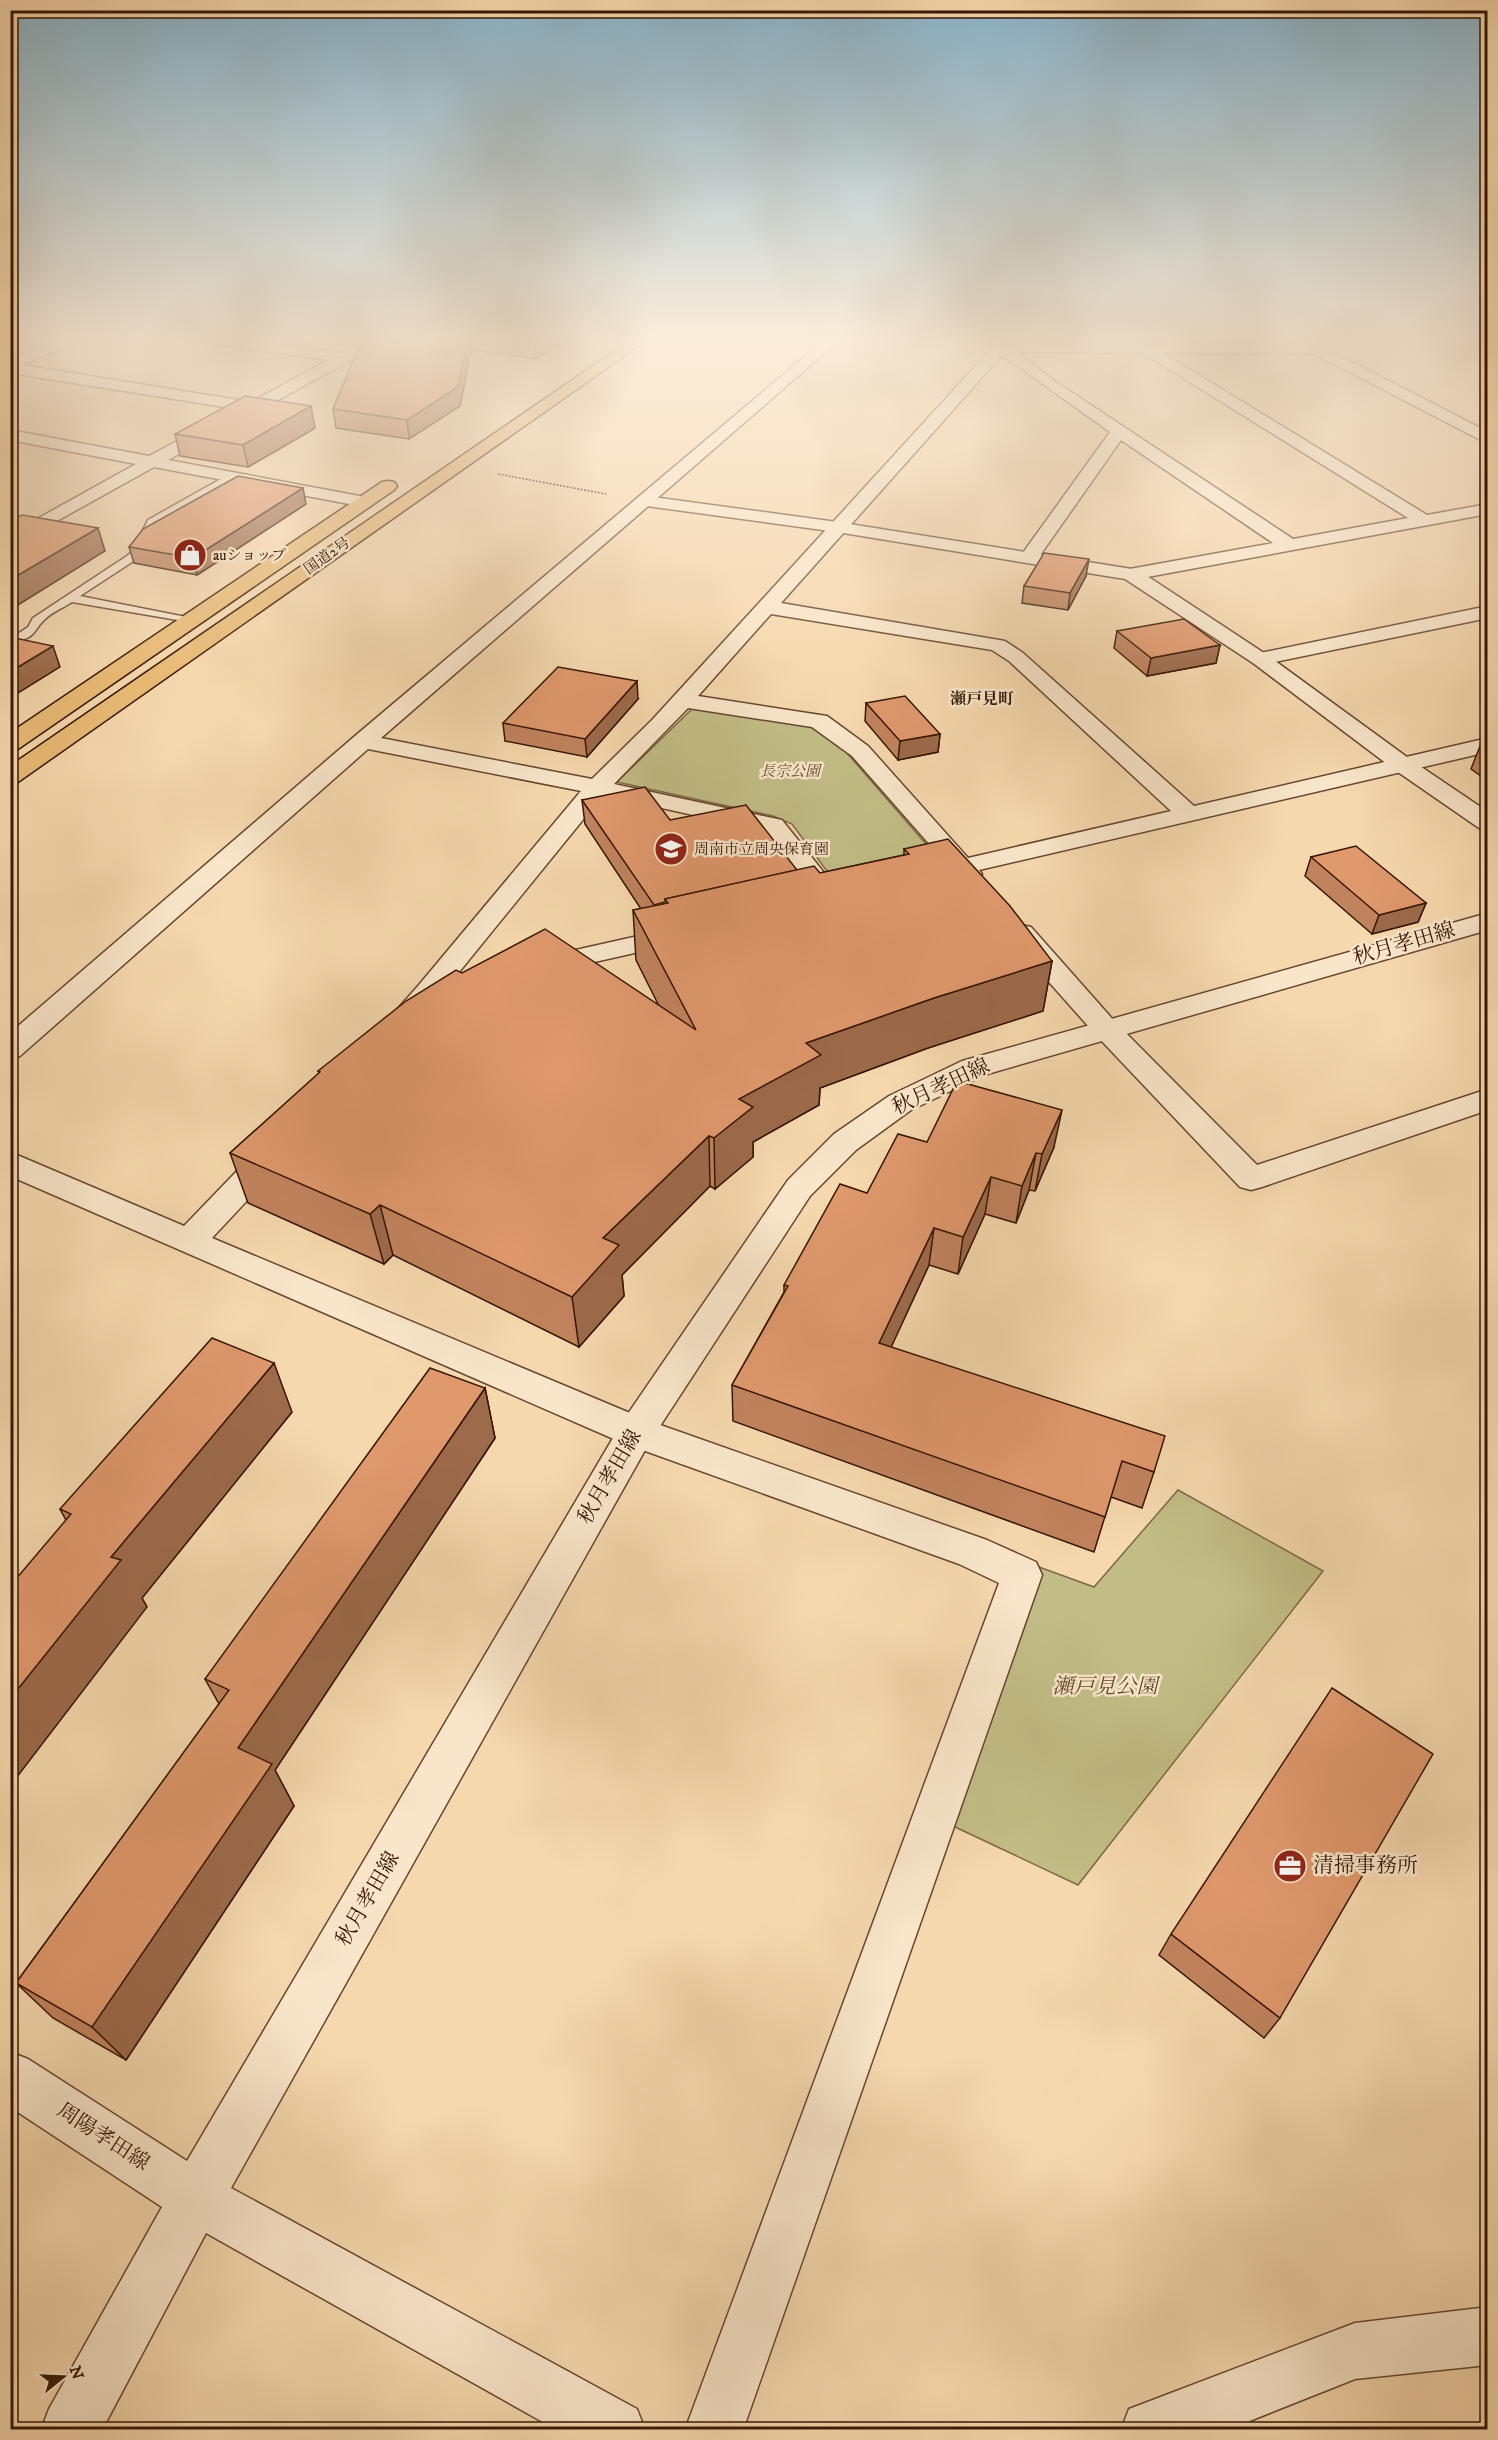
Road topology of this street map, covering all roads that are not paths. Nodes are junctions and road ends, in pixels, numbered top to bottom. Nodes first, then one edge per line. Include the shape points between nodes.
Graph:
1 (93, 451) edge
2 (172, 451) edge
3 (478, 451) edge
4 (703, 451) edge
5 (906, 451) edge
6 (1105, 451) edge
7 (1149, 451) edge
8 (1311, 451) edge
9 (151, 462) junction
10 (404, 475) dead end
11 (231, 477) junction
12 (645, 501) junction
13 (364, 502) junction
14 (1488, 509) edge
15 (10, 518) edge
16 (1423, 520) junction
17 (41, 525) junction
18 (837, 527) junction
19 (10, 542) edge
20 (1289, 545) junction
21 (1029, 557) junction
22 (1131, 574) junction
23 (71, 598) junction
24 (767, 606) junction
25 (1488, 612) edge
26 (190, 621) junction
27 (20, 637) edge
28 (1260, 658) junction
29 (681, 700) junction
30 (363, 741) junction
31 (10, 744) edge
32 (1488, 746) edge
33 (1403, 765) junction
34 (10, 777) edge
35 (597, 787) junction
36 (1190, 815) junction
37 (1487, 823) edge
38 (962, 866) junction
39 (908, 880) edge
40 (985, 891) edge
41 (831, 900) edge
42 (1008, 917) edge
43 (1488, 921) edge
44 (705, 929) edge
45 (521, 971) edge
46 (463, 984) edge
47 (429, 992) junction
48 (1106, 1029) junction
49 (388, 1033) edge
50 (10, 1049) edge
51 (1488, 1099) edge
52 (292, 1132) edge
53 (10, 1163) edge
54 (189, 1242) junction
55 (636, 1432) junction
56 (10, 2077) edge
57 (196, 2198) junction
58 (1488, 2337) edge
59 (70, 2430) edge
60 (616, 2430) edge
61 (714, 2430) edge
62 (1150, 2430) edge

1 - 9 street
2 - 9 street
3 - 34 highway, 国道2号
4 - 12 street
5 - 18 street
6 - 21 street
7 - 20 street
8 - 16 street
9 - 11 street
9 - 17 street
10 - 13 highway, 国道2号
11 - 13 street
11 - 23 lane via 152,522 131,558
12 - 18 street
12 - 30 street
13 - 26 highway, 国道2号
14 - 16 street
15 - 17 street
16 - 20 street
17 - 19 street
18 - 21 street
18 - 24 street
20 - 22 street
21 - 22 street
22 - 28 street
23 - 26 lane
23 - 27 lane
24 - 29 street
24 - 36 street via 998,645
25 - 28 street
26 - 31 highway, 国道2号
28 - 33 street
29 - 35 street
29 - 38 street via 819,721 860,752
30 - 35 street
30 - 50 street
32 - 33 street
33 - 36 street
33 - 37 street
35 - 41 street via 773,825
35 - 47 street
36 - 38 street
38 - 39 street
38 - 40 street
42 - 48 street
43 - 48 street, 秋月孝田線
44 - 45 street
46 - 47 street
47 - 49 street
48 - 51 street via 1251,1179
48 - 55 street, 秋月孝田線 via 973,1068 900,1103 845,1142 799,1188
52 - 54 street
53 - 54 street
54 - 55 street
55 - 57 street, 秋月孝田線
55 - 61 street via 973,1552 1022,1575
56 - 57 street, 周陽孝田線
57 - 59 street, 秋月孝田線
57 - 60 street, 周陽孝田線
58 - 62 street via 1355,2351

